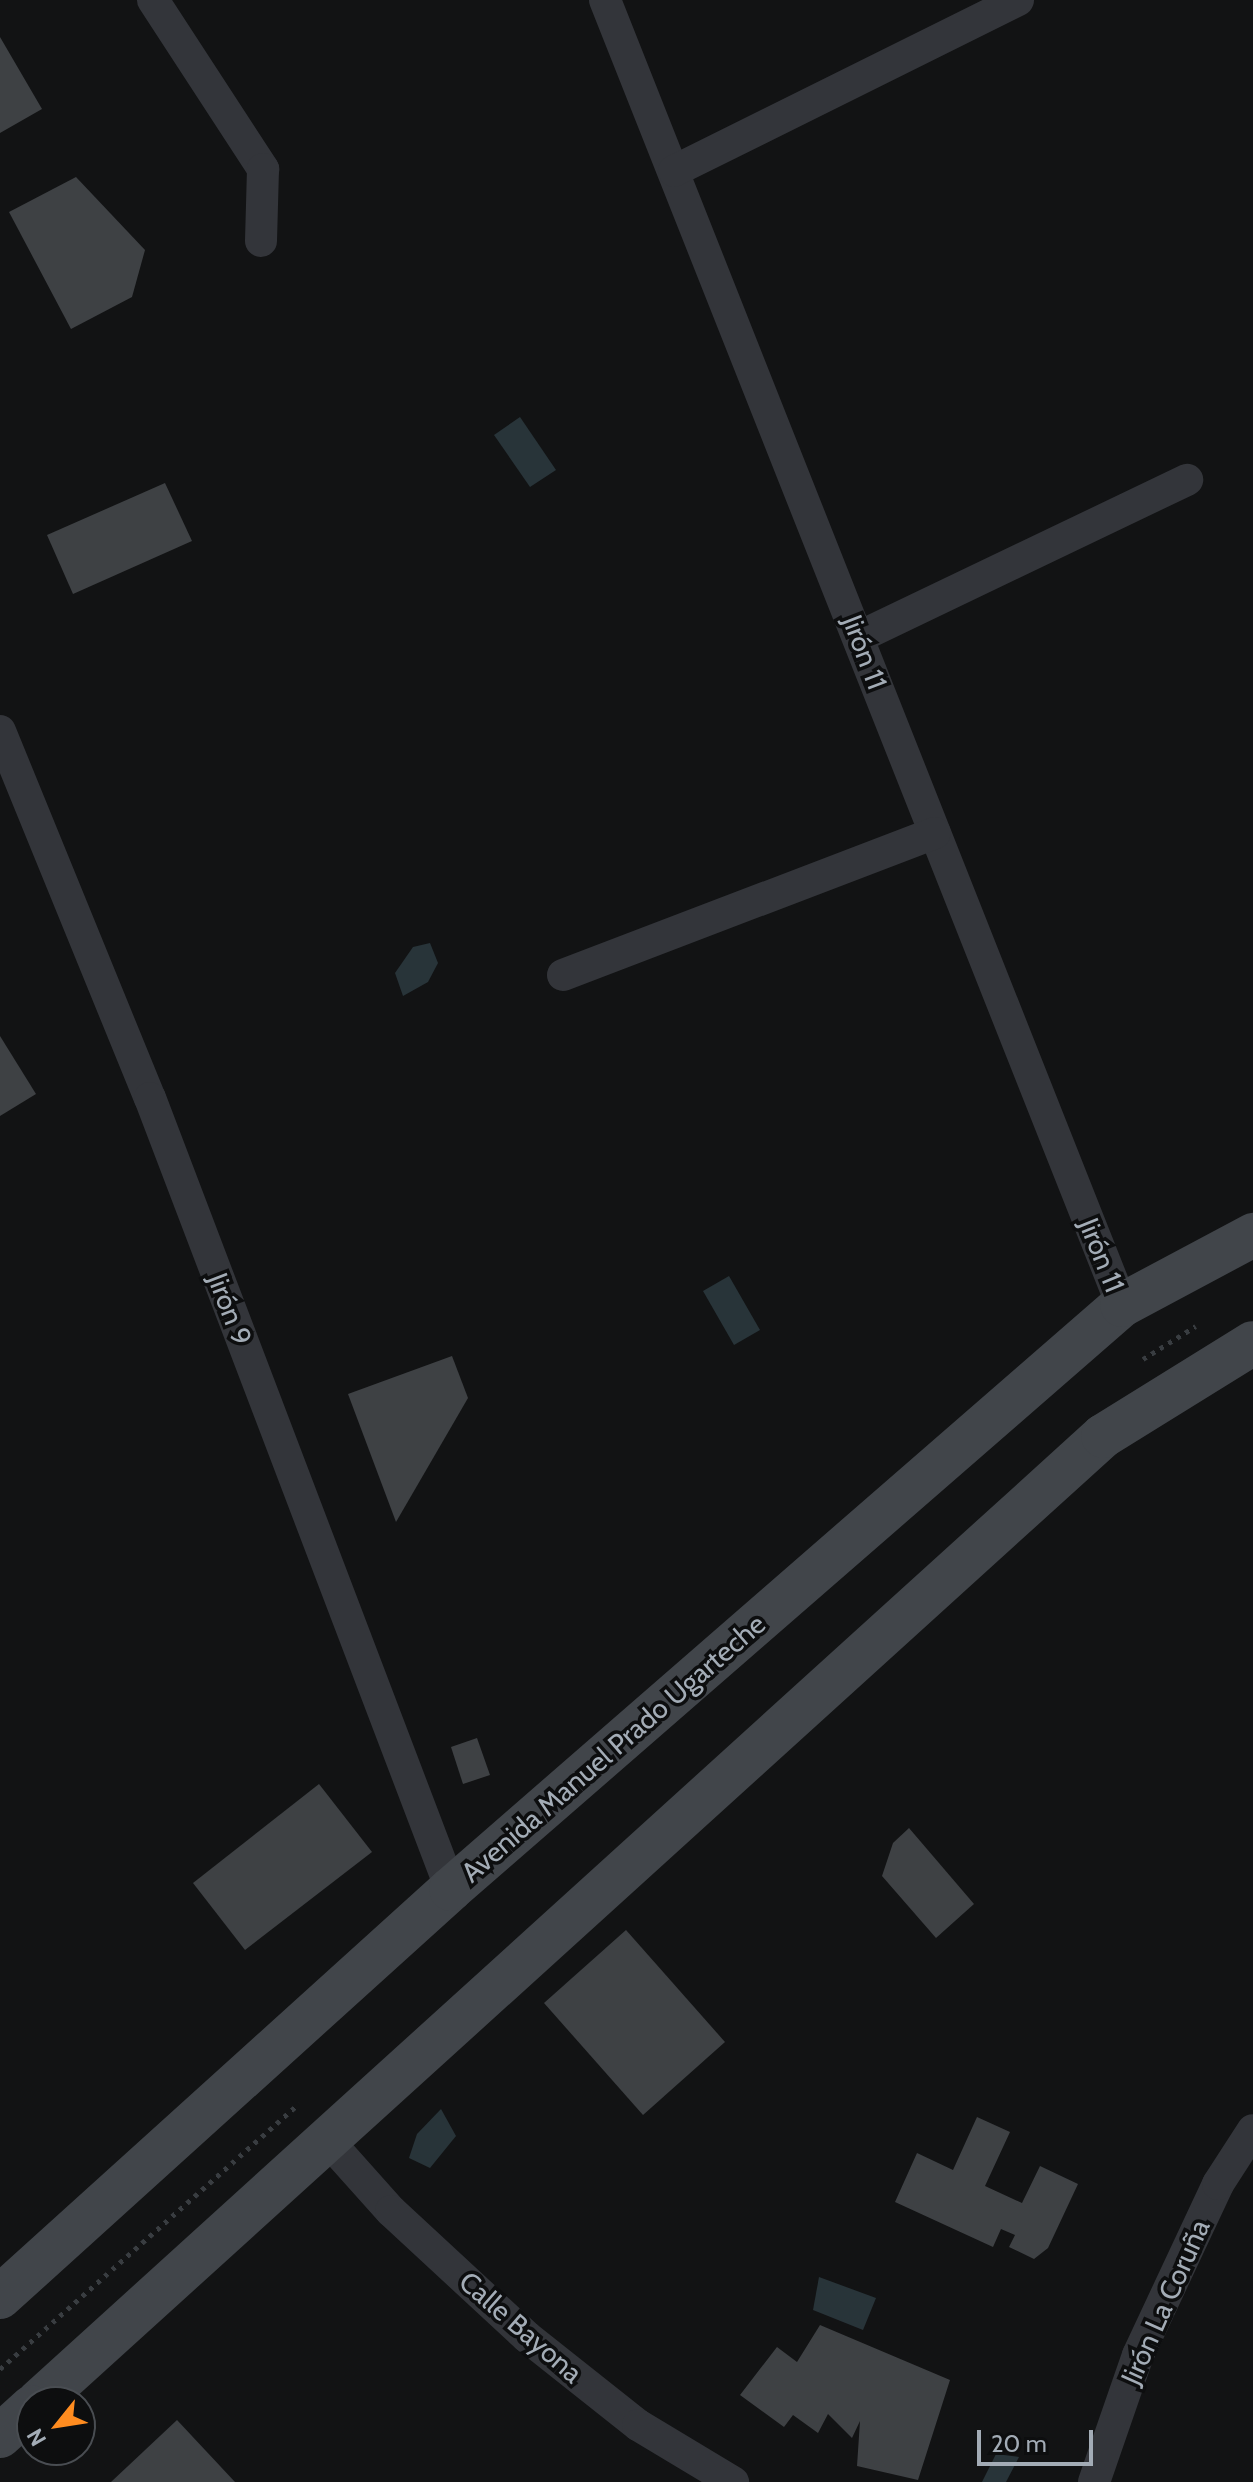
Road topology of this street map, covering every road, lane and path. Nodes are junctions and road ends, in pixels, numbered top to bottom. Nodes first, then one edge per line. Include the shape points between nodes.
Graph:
1 (153, 0) edge
2 (605, 0) edge
3 (1018, 0) edge
4 (674, 171) junction
5 (261, 241) dead end
6 (1187, 480) dead end
7 (859, 637) junction
8 (0, 731) edge
9 (935, 833) junction
10 (563, 975) dead end
11 (1253, 1235) edge
12 (1122, 1305) junction
13 (1253, 1343) edge
14 (451, 1889) junction
15 (1253, 2130) edge
16 (331, 2144) junction
17 (0, 2297) edge
18 (56, 2386) edge
19 (16, 2422) edge
20 (0, 2436) edge
21 (733, 2482) edge
22 (1094, 2482) edge

1 - 5 street via 263,169
2 - 4 street, Jirón 11
3 - 4 street
4 - 7 street, Jirón 11
6 - 7 street
7 - 9 street, Jirón 11
8 - 14 street, Jirón 9 via 150,1098
9 - 10 street
9 - 12 street, Jirón 11
11 - 12 street, Avenida Manuel Prado Ugarteche
12 - 14 street, Avenida Manuel Prado Ugarteche
13 - 16 street via 1103,1436
14 - 17 street, Avenida Manuel Prado Ugarteche
15 - 22 street, Jirón La Coruña via 1218,2184 1138,2355
16 - 18 street
16 - 21 street, Calle Bayona via 391,2211 527,2337 638,2425
19 - 20 street

